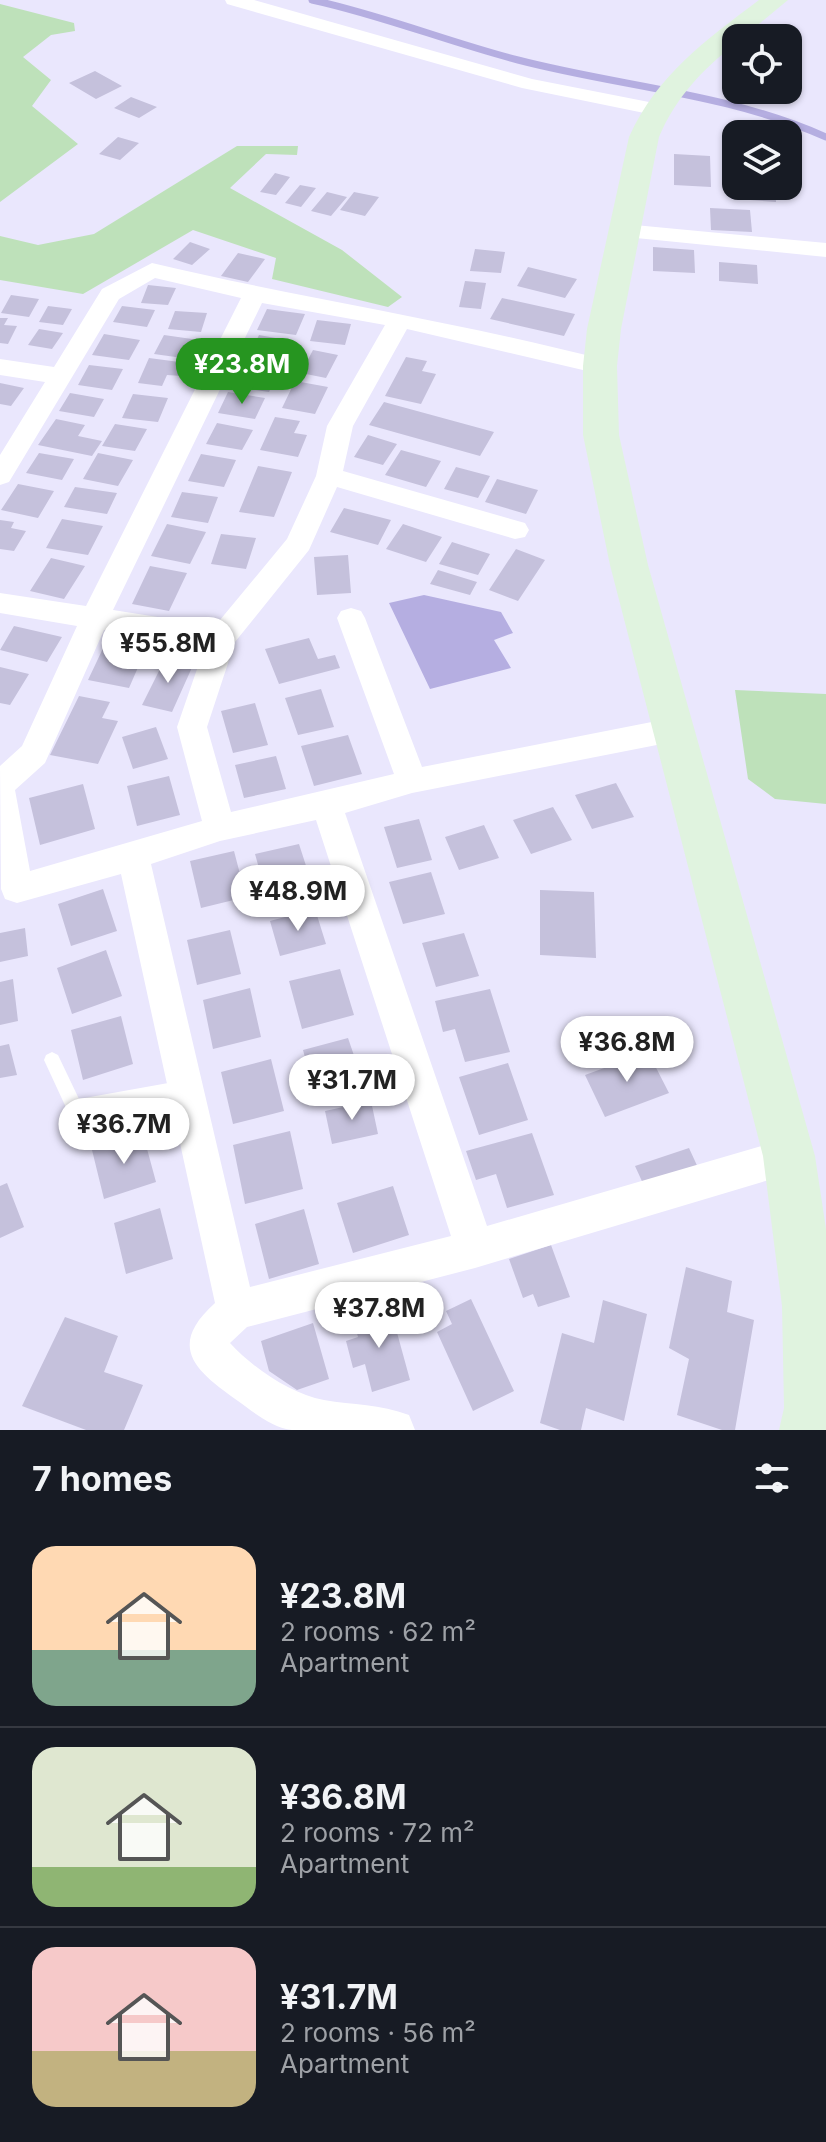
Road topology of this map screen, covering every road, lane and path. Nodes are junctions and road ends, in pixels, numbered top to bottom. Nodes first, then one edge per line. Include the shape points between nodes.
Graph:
1 (234, 0) edge
2 (775, 0) edge
3 (654, 109) junction
4 (624, 231) junction
5 (826, 250) edge
6 (255, 294) junction
7 (400, 320) junction
8 (600, 366) junction
9 (0, 367) edge
10 (60, 376) junction
11 (0, 476) edge
12 (329, 476) junction
13 (515, 530) dead end
14 (0, 603) edge
15 (351, 618) dead end
16 (94, 619) junction
17 (222, 638) junction
18 (672, 730) junction
19 (412, 781) junction
20 (0, 785) edge
21 (0, 791) edge
22 (327, 805) junction
23 (220, 828) junction
24 (133, 857) junction
25 (52, 1060) dead end
26 (185, 1087) junction
27 (789, 1156) junction
28 (475, 1249) junction
29 (236, 1310) junction
30 (394, 1430) edge
31 (808, 1430) edge

1 - 3 street via 529,84
2 - 3 street via 693,64
3 - 4 street
4 - 5 street
4 - 8 street
6 - 7 street
6 - 10 street via 152,270 110,294
6 - 16 street
7 - 8 street
7 - 12 street via 340,426
8 - 18 street via 601,435
9 - 10 street
10 - 11 street
12 - 13 street
12 - 17 street via 299,543
14 - 16 street
15 - 19 street
16 - 17 street
16 - 20 street via 34,754
17 - 23 street via 192,727
18 - 19 street
18 - 27 street
19 - 22 street
21 - 24 street via 17,889
22 - 23 street
22 - 28 street
23 - 24 street
24 - 26 street
25 - 26 lane via 75,1108
26 - 29 street
27 - 28 street
27 - 31 street via 810,1306 813,1408
28 - 29 street
29 - 30 street via 211,1333 209,1352 252,1388 317,1420

